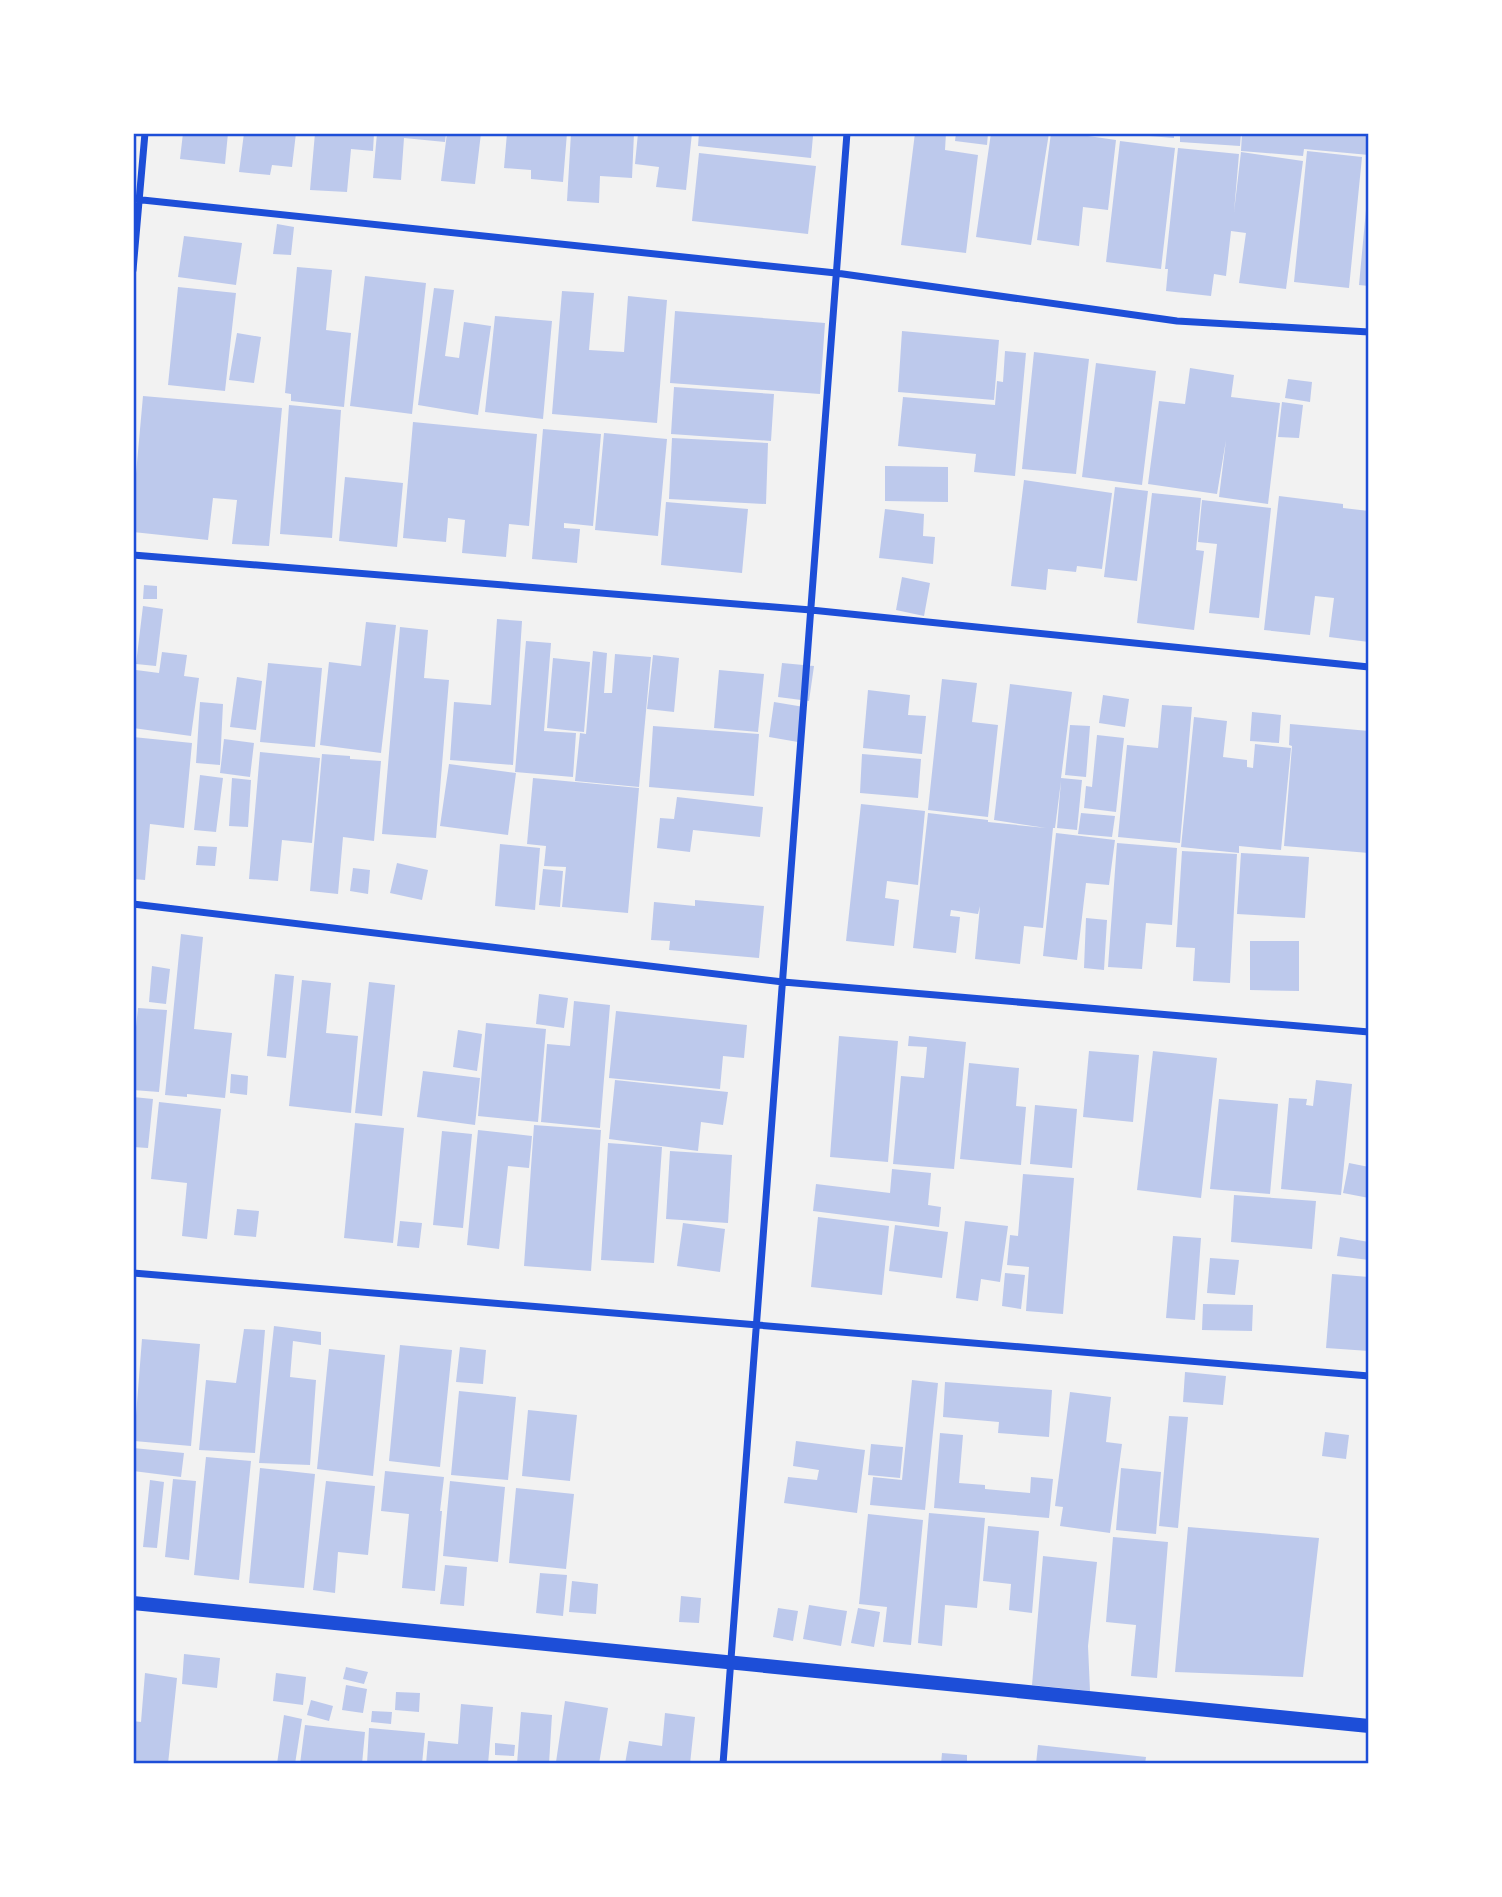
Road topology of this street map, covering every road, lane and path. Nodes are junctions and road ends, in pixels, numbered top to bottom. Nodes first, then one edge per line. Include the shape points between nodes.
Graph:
1 (145, 133) edge
2 (847, 133) edge
3 (136, 199) edge
4 (133, 270) edge
5 (836, 273) junction
6 (1369, 332) edge
7 (133, 555) edge
8 (811, 610) junction
9 (1369, 667) edge
10 (133, 904) edge
11 (783, 982) junction
12 (1369, 1032) edge
13 (133, 1273) edge
14 (756, 1326) junction
15 (1369, 1376) edge
16 (133, 1603) edge
17 (731, 1662) junction
18 (1369, 1726) edge
19 (723, 1764) edge

1 - 3 street
2 - 5 street
3 - 4 street
3 - 5 street
5 - 6 street via 1177,321
5 - 8 street
7 - 8 street
8 - 9 street
8 - 11 street
10 - 11 street
11 - 12 street
11 - 14 street
13 - 14 street
14 - 15 street
14 - 17 street
16 - 17 main road
17 - 18 main road
17 - 19 street

